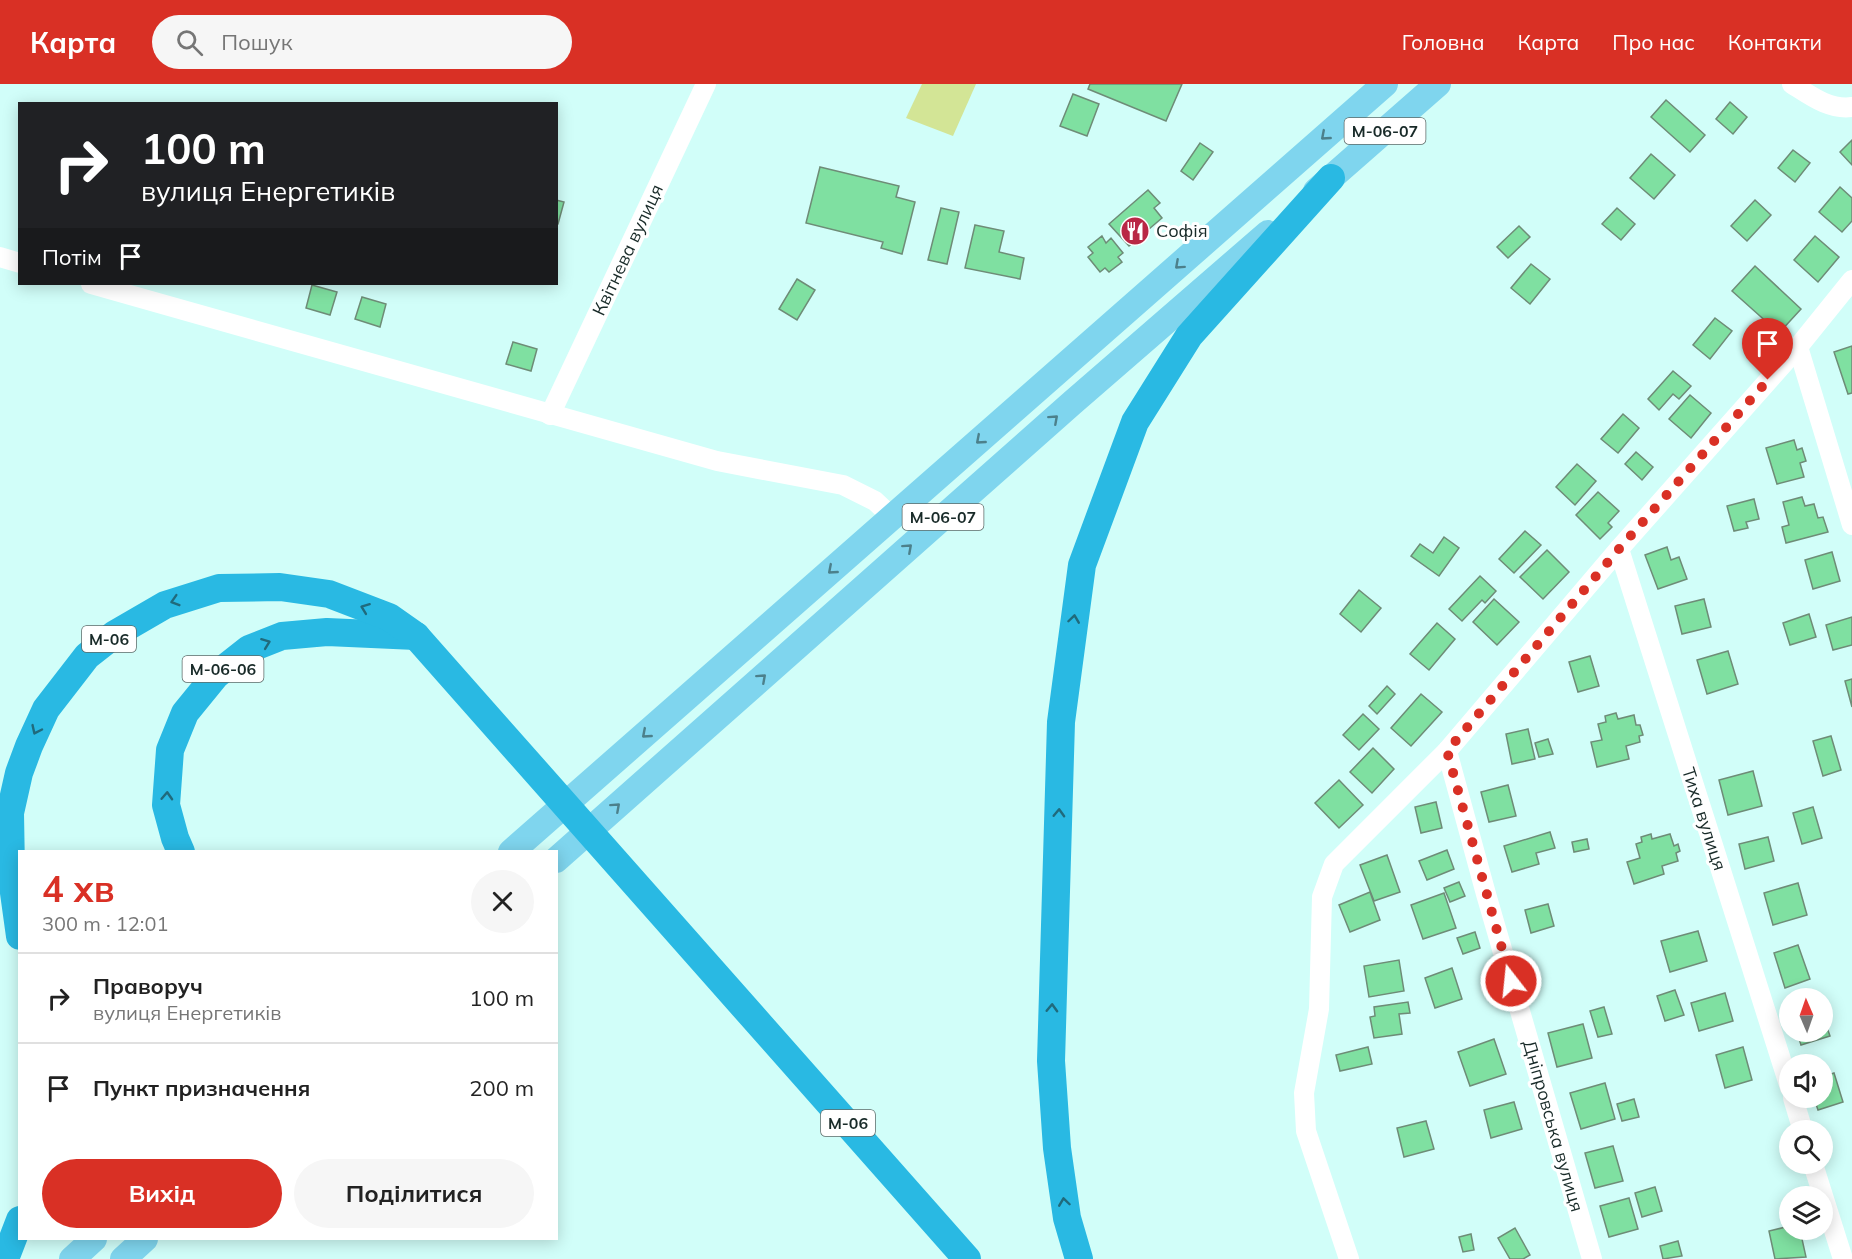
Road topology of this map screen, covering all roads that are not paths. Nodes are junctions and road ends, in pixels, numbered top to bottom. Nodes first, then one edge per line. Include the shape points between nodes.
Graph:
1 (706, 84) edge
2 (1385, 84) edge
3 (1438, 84) edge
4 (1792, 84) edge
5 (1852, 106) edge
6 (1331, 178) junction
7 (0, 257) edge
8 (18, 262) edge
9 (1852, 280) edge
10 (94, 285) edge
11 (1798, 346) junction
12 (550, 416) junction
13 (892, 517) junction
14 (1852, 525) edge
15 (1619, 549) junction
16 (416, 636) junction
17 (1447, 751) junction
18 (180, 850) edge
19 (514, 850) edge
20 (558, 858) edge
21 (18, 922) edge
22 (1779, 1054) edge
23 (1817, 1174) edge
24 (18, 1226) edge
25 (93, 1240) edge
26 (144, 1240) edge
27 (5, 1259) edge
28 (72, 1259) edge
29 (123, 1259) edge
30 (967, 1259) edge
31 (1079, 1259) edge
32 (1349, 1259) edge
33 (1592, 1259) edge
34 (1844, 1259) edge

1 - 12 street, Квітнева вулиця
2 -> 13 main road, М-06-07
3 - 6 main road, М-06-07
4 - 5 street via 1838,108
20 -> 6 main road, М-06-07
31 -> 6 highway via 1067,1218 1056,1148 1051,1061 1061,722 1082,565 1135,422 1189,336
7 - 8 street
9 - 11 street
10 - 12 street
11 - 14 street
11 - 15 street
12 - 13 street via 717,461 843,485 875,501
13 -> 19 main road, М-06-07
15 - 17 street
15 - 22 street, Тиха вулиця
18 -> 16 highway, М-06-06 via 166,805 170,750 185,712 216,675 249,649 282,636 327,632
16 -> 21 highway, М-06 via 389,617 329,594 280,587 219,588 165,605 115,634 87,656 46,709 19,773 10,813 11,871
16 - 30 highway, М-06
17 - 32 street via 1336,861 1322,897 1319,1009 1304,1093 1306,1131
17 - 33 street, Дніпровська вулиця
23 - 34 street
24 - 27 highway
25 - 28 main road
26 - 29 main road

